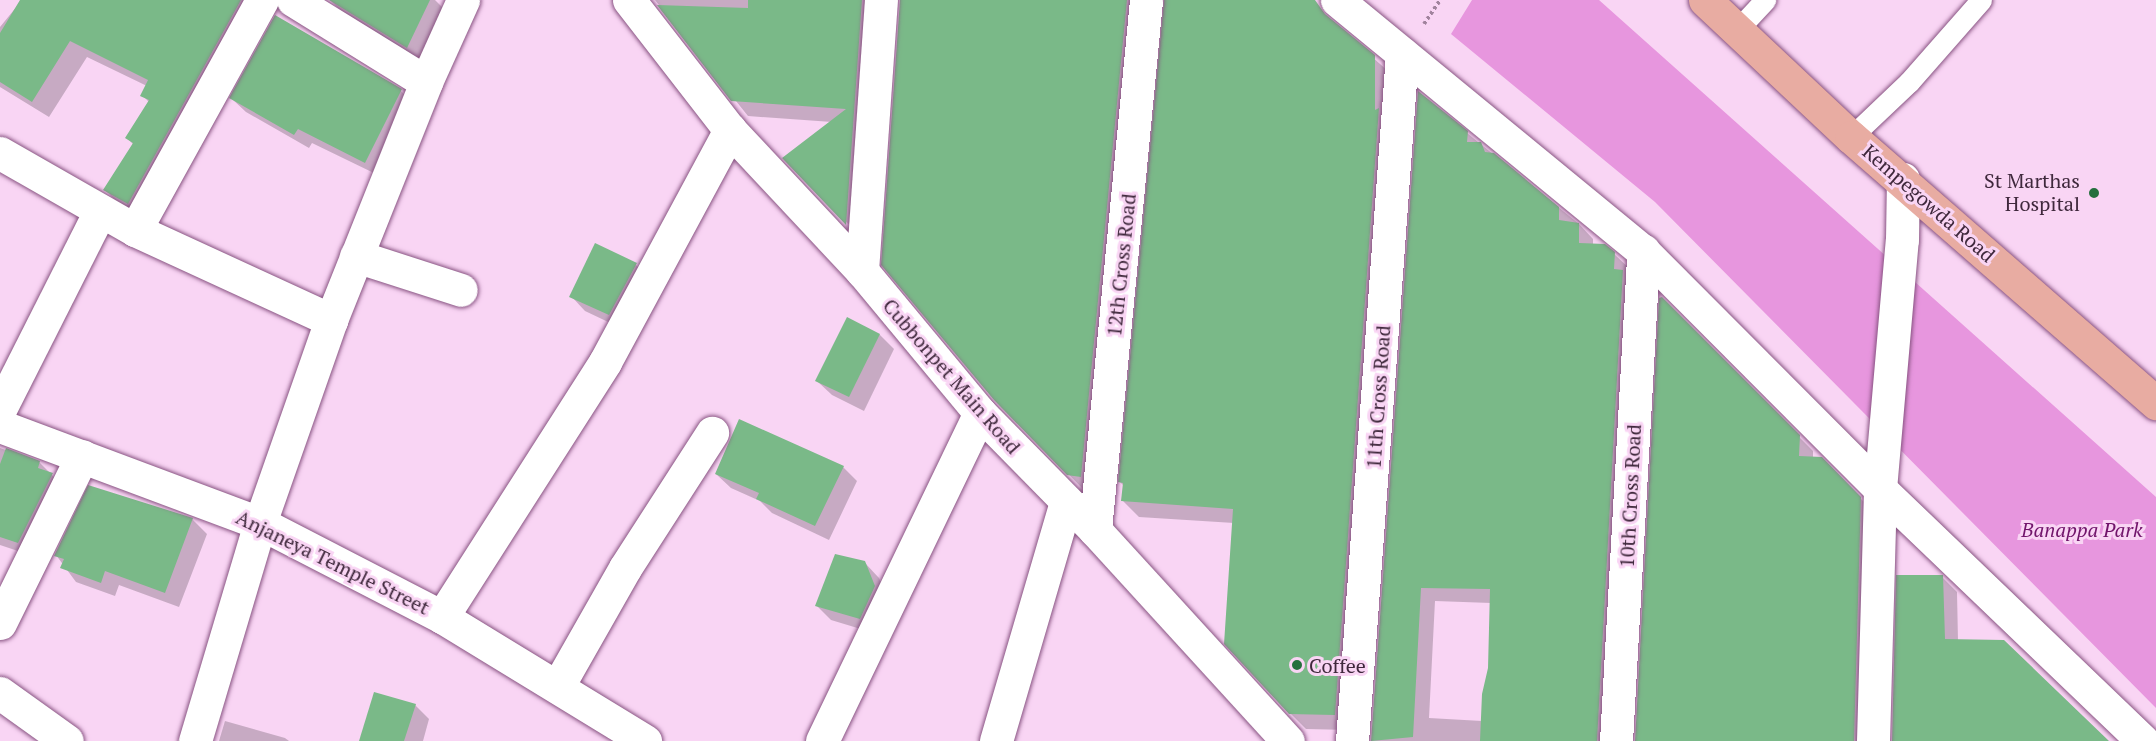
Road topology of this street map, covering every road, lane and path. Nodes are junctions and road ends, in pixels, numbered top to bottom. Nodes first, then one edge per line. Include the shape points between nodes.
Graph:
1 (262, 0) edge
2 (464, 0) edge
3 (881, 0) edge
4 (1146, 0) edge
5 (1337, 0) edge
6 (1705, 0) edge
7 (1765, 0) edge
8 (1981, 0) edge
9 (297, 2) edge
10 (632, 2) edge
11 (1738, 29) junction
12 (1402, 54) junction
13 (426, 82) junction
14 (730, 130) junction
15 (1851, 136) junction
16 (0, 153) edge
17 (1903, 179) junction
18 (100, 211) junction
19 (135, 230) junction
20 (1643, 251) junction
21 (356, 256) junction
22 (862, 270) junction
23 (461, 290) dead end
24 (330, 320) junction
25 (2156, 403) edge
26 (0, 409) edge
27 (980, 413) junction
28 (0, 426) edge
29 (712, 433) dead end
30 (82, 456) junction
31 (1880, 489) junction
32 (1066, 501) junction
33 (260, 523) junction
34 (1095, 530) junction
35 (442, 617) junction
36 (0, 623) edge
37 (558, 686) junction
38 (0, 693) edge
39 (2115, 727) edge
40 (67, 741) edge
41 (195, 741) edge
42 (645, 741) edge
43 (822, 741) edge
44 (996, 741) edge
45 (1288, 741) edge
46 (1352, 741) edge
47 (1616, 741) edge
48 (1873, 741) edge
49 (2143, 741) edge

1 - 19 street
2 - 13 street
3 - 22 street
4 - 34 street, 12th Cross Road
5 - 12 street
6 - 11 main road, Kempegowda Road
7 - 11 lane
8 - 15 lane via 1909,82
9 - 13 street
10 - 14 street, Cubbonpet Main Road
11 - 15 main road, Kempegowda Road
12 - 20 street
12 - 46 street, 11th Cross Road
13 - 21 street
14 - 22 street, Cubbonpet Main Road
14 - 35 street via 604,362
15 - 17 main road, Kempegowda Road
16 - 18 street
17 - 25 main road, Kempegowda Road
17 - 31 street via 1902,240
18 - 19 street
18 - 26 street
19 - 24 street
20 - 31 street
20 - 47 street, 10th Cross Road
21 - 23 street
21 - 24 street
22 - 27 street, Cubbonpet Main Road
24 - 33 street
27 - 32 street, Cubbonpet Main Road
27 - 43 street
28 - 30 street, Anjaneya Temple Street
29 - 37 street via 625,568
30 - 33 street, Anjaneya Temple Street
30 - 36 street
31 - 39 street
31 - 48 street
32 - 34 street, Cubbonpet Main Road
32 - 44 street
33 - 35 street, Anjaneya Temple Street
33 - 41 street
34 - 45 street, Cubbonpet Main Road
35 - 37 street, Anjaneya Temple Street
37 - 42 street, Anjaneya Temple Street
38 - 40 street
39 - 49 street

